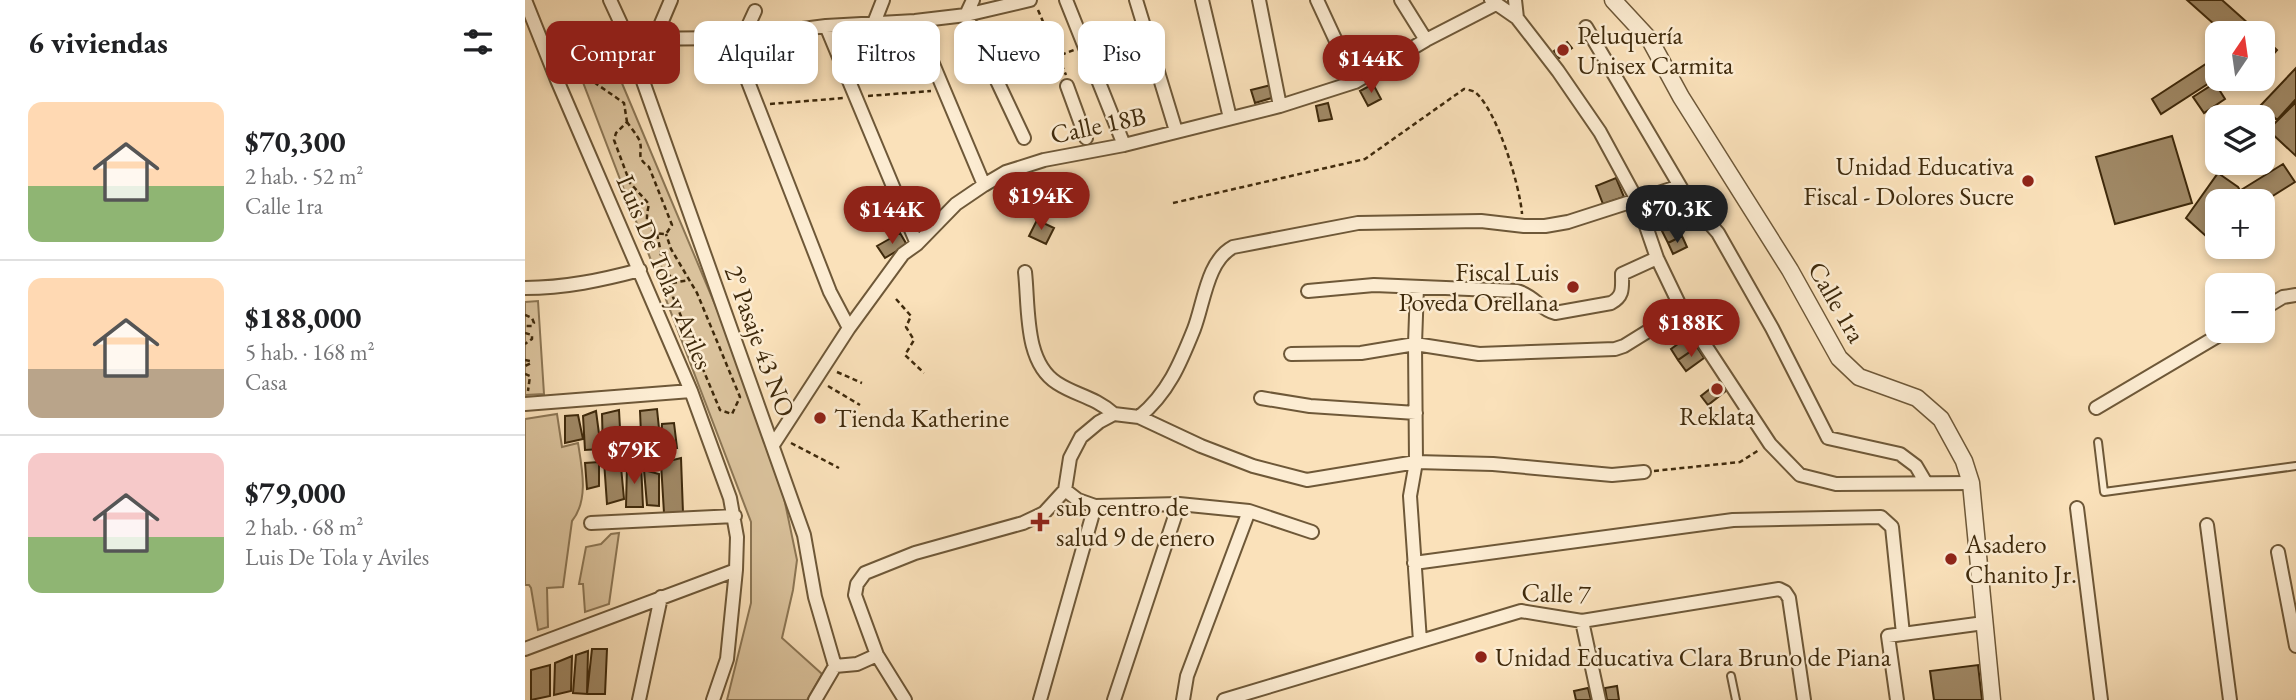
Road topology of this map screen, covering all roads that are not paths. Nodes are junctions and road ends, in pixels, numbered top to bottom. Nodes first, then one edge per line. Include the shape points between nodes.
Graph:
1 (525, 0) edge
2 (610, 0) edge
3 (671, 0) edge
4 (883, 0) edge
5 (973, 0) edge
6 (1030, 0) edge
7 (1066, 0) edge
8 (1136, 0) edge
9 (1202, 0) edge
10 (1259, 0) edge
11 (1317, 0) edge
12 (1401, 0) edge
13 (1515, 0) edge
14 (1613, 0) edge
15 (1494, 2) edge
16 (755, 11) dead end
17 (966, 15) junction
18 (1517, 18) junction
19 (620, 21) edge
20 (662, 21) edge
21 (748, 21) edge
22 (875, 21) edge
23 (915, 21) edge
24 (826, 26) junction
25 (832, 26) edge
26 (818, 27) edge
27 (1586, 27) dead end
28 (1426, 40) junction
29 (940, 81) edge
30 (1355, 82) junction
31 (645, 84) edge
32 (754, 84) edge
33 (1067, 86) dead end
34 (1280, 107) junction
35 (1230, 118) junction
36 (1176, 131) junction
37 (1024, 138) dead end
38 (1086, 138) dead end
39 (1124, 145) junction
40 (983, 185) junction
41 (1680, 186) junction
42 (1637, 200) junction
43 (917, 244) junction
44 (1657, 258) junction
45 (640, 270) junction
46 (1025, 272) dead end
47 (1417, 287) junction
48 (525, 288) edge
49 (1308, 291) dead end
50 (2296, 295) edge
51 (2275, 302) edge
52 (1682, 310) junction
53 (849, 328) junction
54 (2206, 343) edge
55 (1415, 344) junction
56 (1291, 354) dead end
57 (691, 391) junction
58 (1261, 398) dead end
59 (526, 400) edge
60 (2096, 408) dead end
61 (1416, 413) junction
62 (1114, 414) junction
63 (1139, 417) junction
64 (776, 440) junction
65 (2098, 442) dead end
66 (1416, 462) junction
67 (2296, 466) edge
68 (1644, 472) road end
69 (1926, 483) junction
70 (1972, 483) junction
71 (1065, 490) junction
72 (1179, 504) junction
73 (1095, 506) junction
74 (2077, 508) dead end
75 (1249, 512) junction
76 (735, 516) junction
77 (591, 523) dead end
78 (2207, 525) dead end
79 (1312, 532) dead end
80 (2278, 552) dead end
81 (1414, 563) junction
82 (736, 569) junction
83 (661, 597) junction
84 (1582, 621) junction
85 (1984, 623) junction
86 (1903, 634) junction
87 (1420, 641) junction
88 (2296, 646) edge
89 (525, 649) edge
90 (877, 655) junction
91 (835, 666) junction
92 (1731, 676) dead end
93 (639, 700) edge
94 (713, 700) edge
95 (815, 700) edge
96 (905, 700) edge
97 (1040, 700) edge
98 (1114, 700) edge
99 (1183, 700) edge
100 (1224, 700) edge
101 (1599, 700) edge
102 (1736, 700) edge
103 (1804, 700) edge
104 (1897, 700) edge
105 (1992, 700) edge
106 (2101, 700) edge
107 (2230, 700) edge

1 - 45 street, Luis De Tola y Aviles
2 - 19 street, 2° Pasaje 43 NO
3 - 20 street
4 - 22 street
5 - 17 street
6 - 17 street
7 - 39 street
8 - 36 street
9 - 35 street
10 - 34 street
11 - 30 street
12 - 28 street
13 - 18 street
14 - 70 street, Calle 1ra via 1650,40 1839,358 1859,377 1917,398 1941,419
15 - 18 street
15 - 28 street, Calle 18B
16 - 21 street
17 - 23 street
17 - 37 street
18 - 42 street via 1600,132
24 - 25 street
24 - 26 street
24 - 43 street
27 - 41 street
28 - 30 street, Calle 18B
29 - 40 street
30 - 34 street, Calle 18B
31 - 64 street, 2° Pasaje 43 NO
32 - 53 street via 831,292
33 - 38 street
34 - 35 street, Calle 18B
35 - 36 street, Calle 18B
36 - 39 street, Calle 18B
39 - 40 street, Calle 18B via 1044,160
40 - 43 street, Calle 18B via 956,204
41 - 42 street
41 - 69 street via 1719,233 1828,438 1900,454 1916,466
42 - 44 street
42 - 63 street via 1567,222 1524,226 1481,221 1358,223 1233,247 1223,252 1216,264 1179,364 1157,402
43 - 53 street, Calle 18B via 903,254
44 - 47 street via 1622,274 1619,299 1555,313 1517,291
44 - 52 street
45 - 48 street via 553,288
45 - 57 street, Luis De Tola y Aviles
46 - 62 street via 1033,353 1041,371
47 - 49 street via 1374,285
47 - 55 street
50 - 51 street
52 - 55 street via 1615,349 1479,354
52 - 69 street via 1770,444 1800,475 1836,484
53 - 64 street, Calle 18B
54 - 60 street
55 - 56 street via 1361,353
55 - 61 street
57 - 59 street
57 - 76 street, Luis De Tola y Aviles
58 - 61 street
61 - 66 street
62 - 63 street
62 - 71 street via 1081,437 1070,458
63 - 66 street via 1253,466 1307,480
64 - 91 street, 2° Pasaje 43 NO
65 - 67 lane via 2104,492
66 - 68 street via 1612,475
66 - 81 street via 1411,496
69 - 70 street
70 - 85 street, Calle 1ra
71 - 73 street
71 - 90 street via 1044,513 1023,523 915,553 865,573 855,595
72 - 73 street
72 - 75 street
72 - 98 street
73 - 97 street
74 - 106 street
75 - 79 street
75 - 99 street via 1187,676
76 - 77 street
76 - 82 street, Luis De Tola y Aviles
78 - 107 street
80 - 88 street
81 - 86 street via 1733,520 1881,517 1892,527
81 - 87 street
82 - 83 street
82 - 94 street, Luis De Tola y Aviles via 727,659
83 - 89 street
83 - 93 street
84 - 87 street, Calle 7 via 1521,611
84 - 101 street
84 - 103 street, Calle 7 via 1779,589 1789,598
85 - 86 street
85 - 105 street, Calle 1ra
86 - 104 street via 1888,636
87 - 100 street, Calle 7
90 - 91 street via 857,664
90 - 96 street
91 - 95 street
92 - 102 lane

